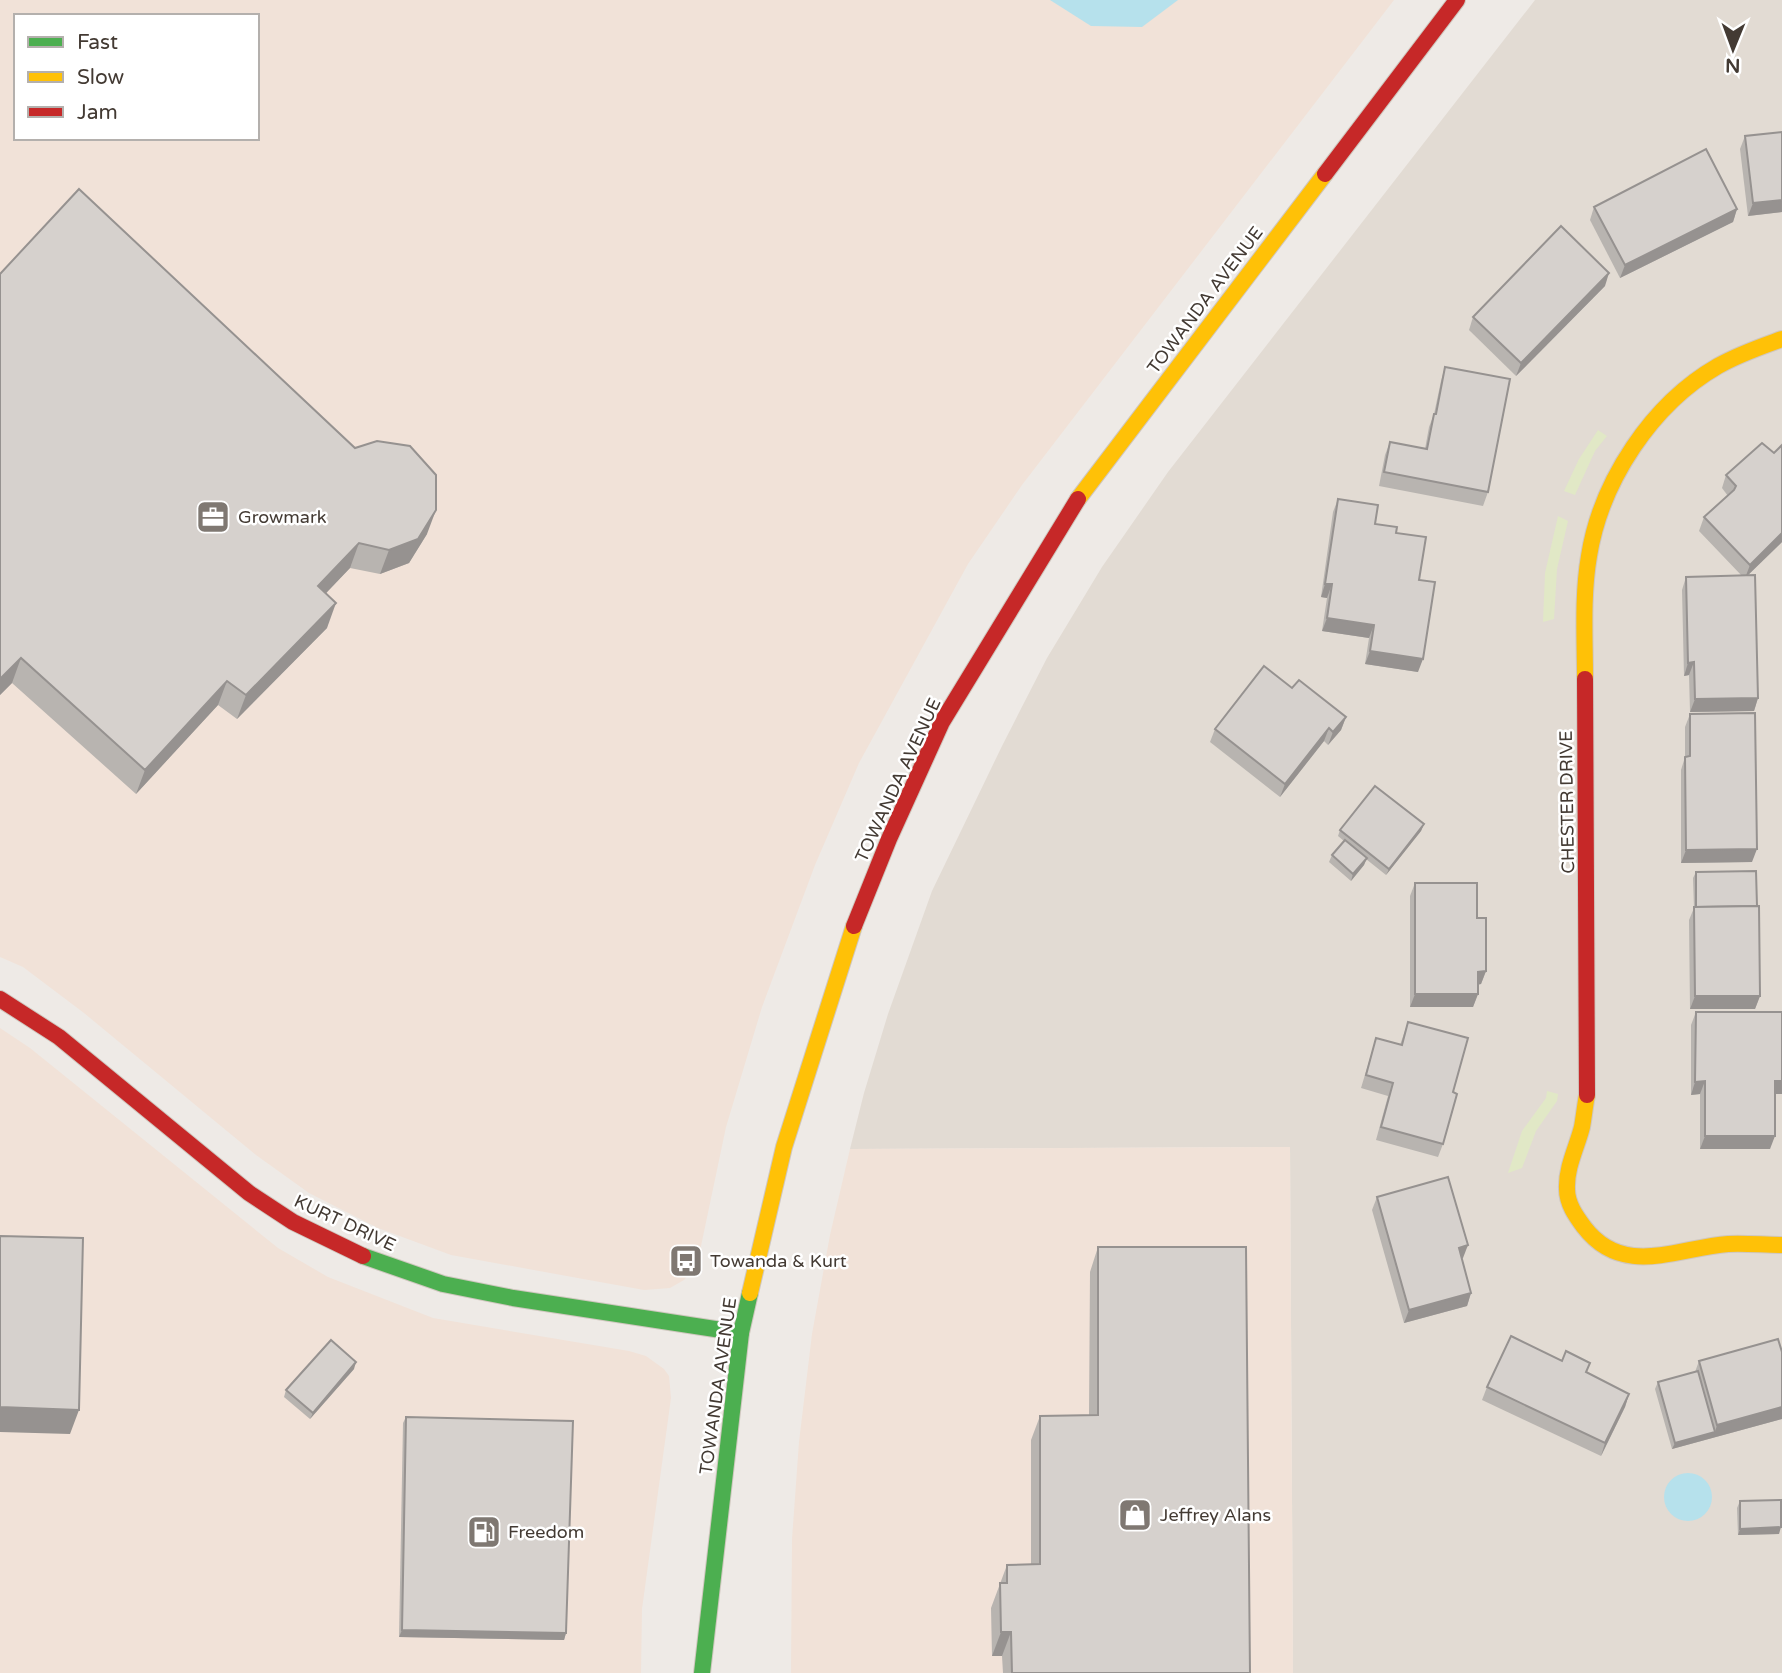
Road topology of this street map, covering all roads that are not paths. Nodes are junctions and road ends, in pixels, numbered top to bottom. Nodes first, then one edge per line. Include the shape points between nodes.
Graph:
1 (1457, 0) edge
2 (1782, 339) edge
3 (0, 999) edge
4 (1782, 1245) edge
5 (741, 1333) junction
6 (702, 1673) edge

1 - 5 street, TOWANDA AVENUE via 1077,499 942,722 846,945 784,1147
2 - 4 street, CHESTER DRIVE via 1738,355 1694,383 1654,419 1620,467 1592,541 1586,581 1588,1078 1568,1179 1568,1200 1585,1230 1597,1244 1633,1258 1727,1244
3 - 5 street, KURT DRIVE via 59,1037 249,1193 293,1222 359,1254 443,1284
5 - 6 street, TOWANDA AVENUE

